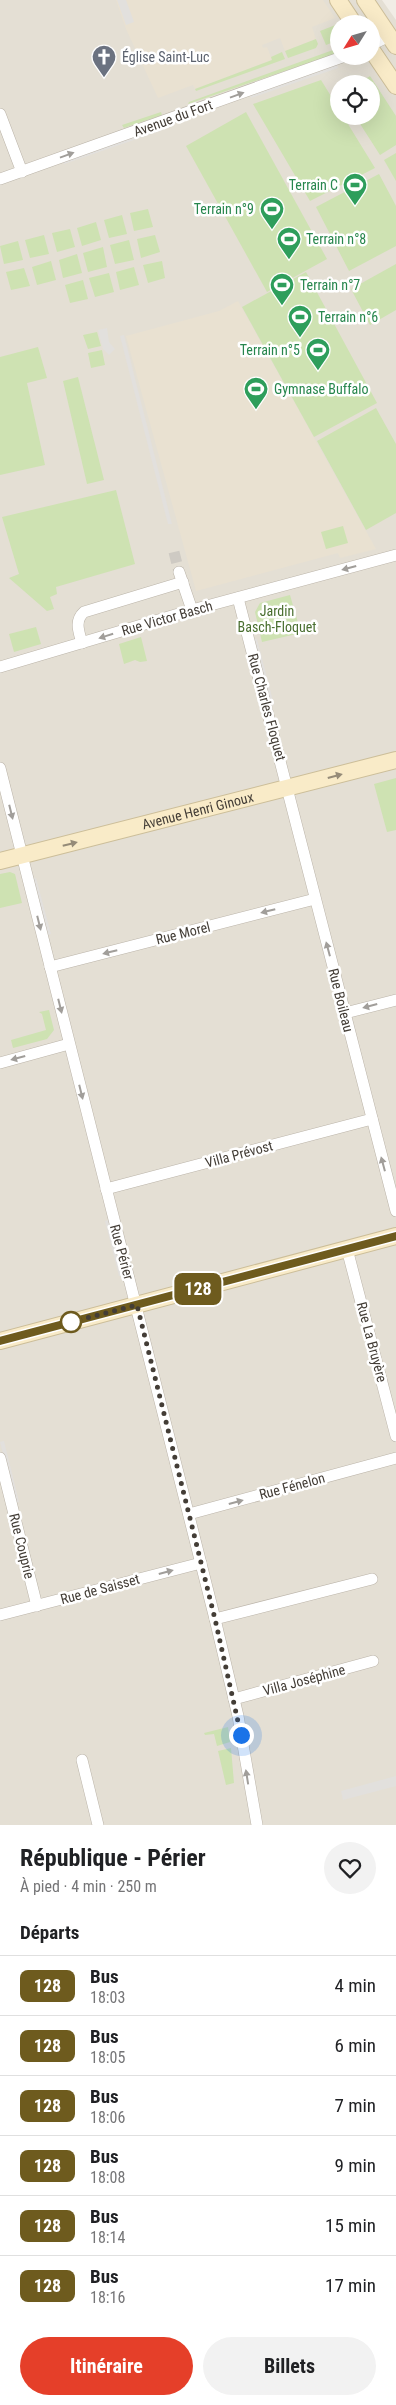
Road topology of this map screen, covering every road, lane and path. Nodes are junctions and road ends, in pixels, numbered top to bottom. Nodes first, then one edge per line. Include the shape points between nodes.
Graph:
1 (338, 0) edge
2 (365, 0) edge
3 (348, 15) edge
4 (393, 41) edge
5 (380, 43) edge
6 (330, 61) edge
7 (380, 63) edge
8 (396, 86) edge
9 (0, 114) edge
10 (22, 172) junction
11 (0, 180) edge
12 (396, 555) edge
13 (238, 598) junction
14 (192, 610) junction
15 (82, 643) junction
16 (0, 667) edge
17 (396, 760) edge
18 (0, 768) edge
19 (287, 788) junction
20 (22, 856) junction
21 (0, 861) edge
22 (315, 899) junction
23 (50, 967) junction
24 (396, 1000) edge
25 (345, 1013) junction
26 (69, 1044) junction
27 (0, 1063) edge
28 (372, 1119) junction
29 (106, 1189) junction
30 (396, 1211) edge
31 (396, 1236) edge
32 (347, 1249) junction
33 (137, 1305) junction
34 (0, 1341) edge
35 (396, 1436) edge
36 (0, 1458) edge
37 (396, 1458) edge
38 (189, 1514) junction
39 (201, 1563) junction
40 (372, 1579) dead end
41 (37, 1606) junction
42 (0, 1615) edge
43 (215, 1619) junction
44 (373, 1661) dead end
45 (234, 1699) junction
46 (82, 1760) dead end
47 (98, 1825) edge
48 (257, 1825) edge

1 - 3 main road
2 - 4 main road
4 - 5 street
10 -> 6 street, Avenue du Fort
7 - 8 main road
9 - 10 street
10 - 11 street, Avenue du Fort
12 -> 13 street, Rue Victor Basch
13 - 14 street, Rue Victor Basch
13 - 19 street, Rue Charles Floquet
14 -> 15 street, Rue Victor Basch
14 - 15 street via 181,577 84,612 77,624
15 - 16 street, Rue Victor Basch
19 -> 17 main road, Avenue Henri Ginoux
18 -> 20 street, Rue Périer
20 -> 19 main road, Avenue Henri Ginoux
19 - 22 street, Rue Boileau
20 - 21 main road, Avenue Henri Ginoux
20 -> 23 street, Rue Périer
22 -> 23 street, Rue Morel
25 -> 22 street, Rue Boileau
23 -> 26 street, Rue Périer
24 -> 25 street
25 - 28 street, Rue Boileau
26 -> 27 street
26 -> 29 street, Rue Périer
28 - 29 street, Villa Prévost
30 -> 28 street, Rue Boileau
29 - 33 street, Rue Périer
31 - 32 main road
32 - 33 main road
32 - 35 street, Rue La Bruyère
33 - 34 main road
33 - 38 street, Rue Périer
36 - 41 street, Rue Couprie
38 -> 37 street, Rue Fénelon
38 - 39 street, Rue Périer
41 -> 39 street, Rue de Saisset
39 - 43 street, Rue Périer
40 - 43 street
41 - 42 street, Rue de Saisset
43 - 45 street, Rue Périer
44 - 45 street, Villa Joséphine
48 -> 45 street, Rue Périer
46 - 47 street

